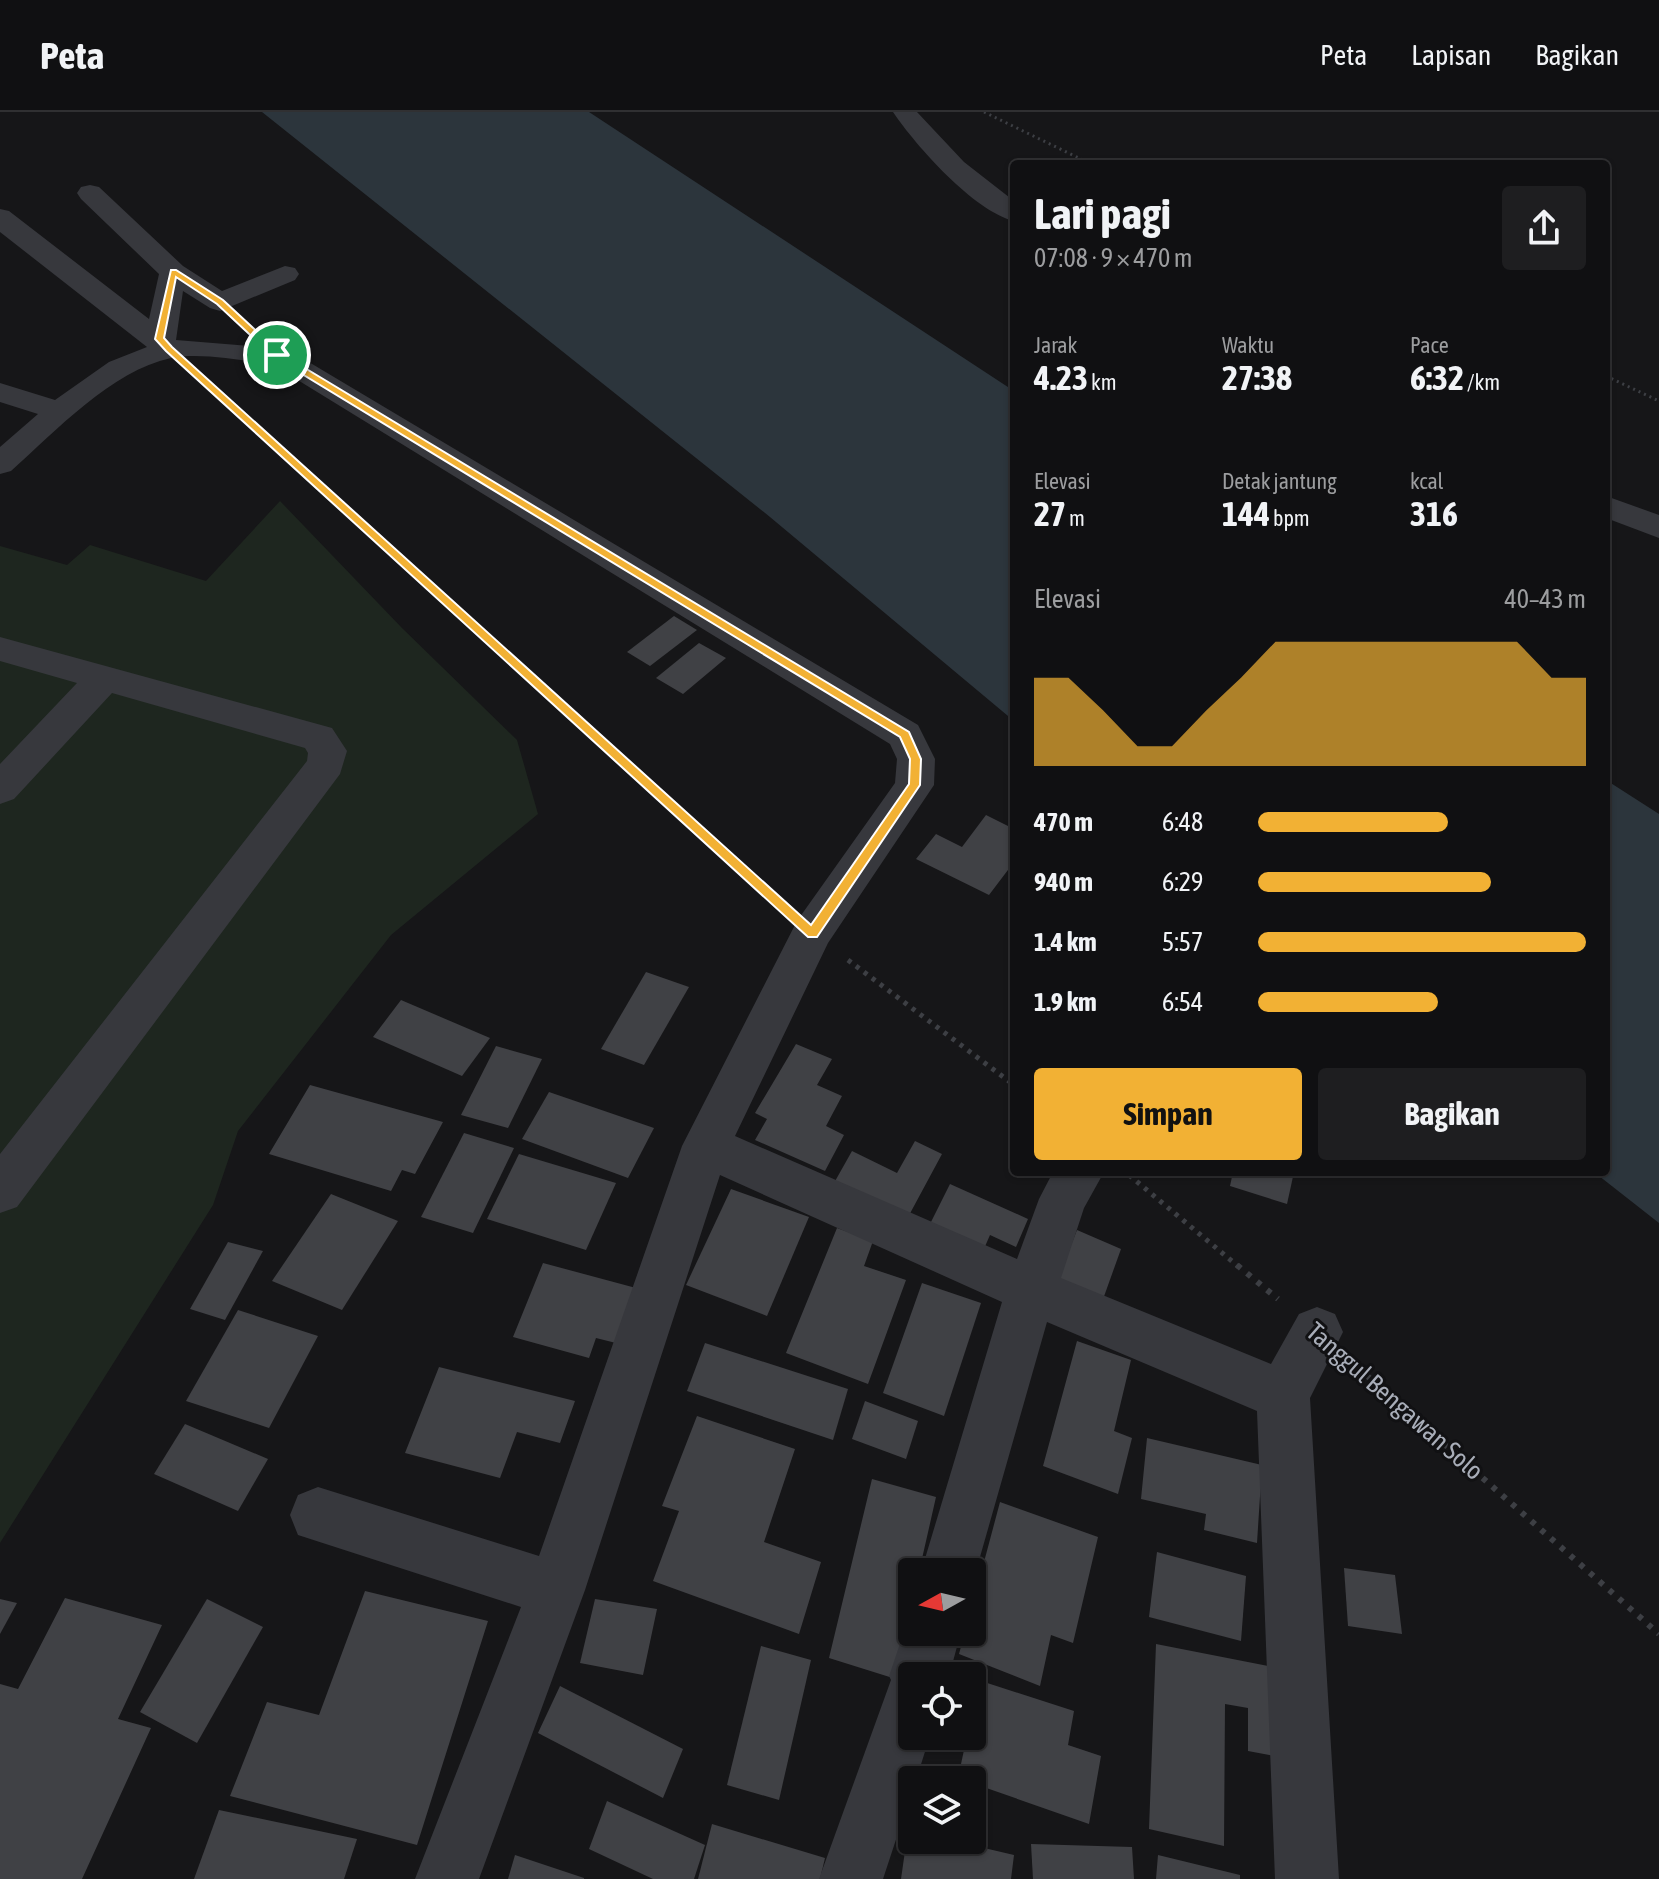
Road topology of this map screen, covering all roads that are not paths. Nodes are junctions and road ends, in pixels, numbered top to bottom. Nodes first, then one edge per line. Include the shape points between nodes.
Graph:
1 (905, 112) edge
2 (90, 193) dead end
3 (1010, 211) edge
4 (0, 217) edge
5 (0, 247) edge
6 (173, 272) junction
7 (285, 274) dead end
8 (41, 285) dead end
9 (220, 302) junction
10 (164, 344) junction
11 (277, 355) junction
12 (0, 392) edge
13 (61, 412) junction
14 (0, 464) edge
15 (1610, 508) edge
16 (1659, 527) edge
17 (0, 649) edge
18 (105, 677) junction
19 (0, 789) edge
20 (706, 1146) junction
21 (1077, 1176) edge
22 (0, 1191) edge
23 (1031, 1290) junction
24 (1317, 1332) road end
25 (1283, 1395) junction
26 (318, 1515) dead end
27 (953, 1558) edge
28 (556, 1590) junction
29 (898, 1742) edge
30 (447, 1879) edge
31 (851, 1879) edge
32 (1307, 1879) edge

1 - 3 street via 924,138
2 - 6 street
4 - 10 street
5 - 8 street
6 - 9 street
6 - 10 street
7 - 9 street
9 - 11 street
10 - 11 street
10 - 13 street
11 - 20 street via 905,735 916,759 914,785 812,933
12 - 13 street
13 - 14 street
15 - 16 street
17 - 18 street
18 - 19 street
18 - 22 street via 318,738 328,751 326,764
20 - 23 street
20 - 28 street
21 - 23 street via 1063,1199
23 - 25 street
23 - 27 street
24 - 25 street
25 - 32 street
26 - 28 street
28 - 30 street
29 - 31 street

